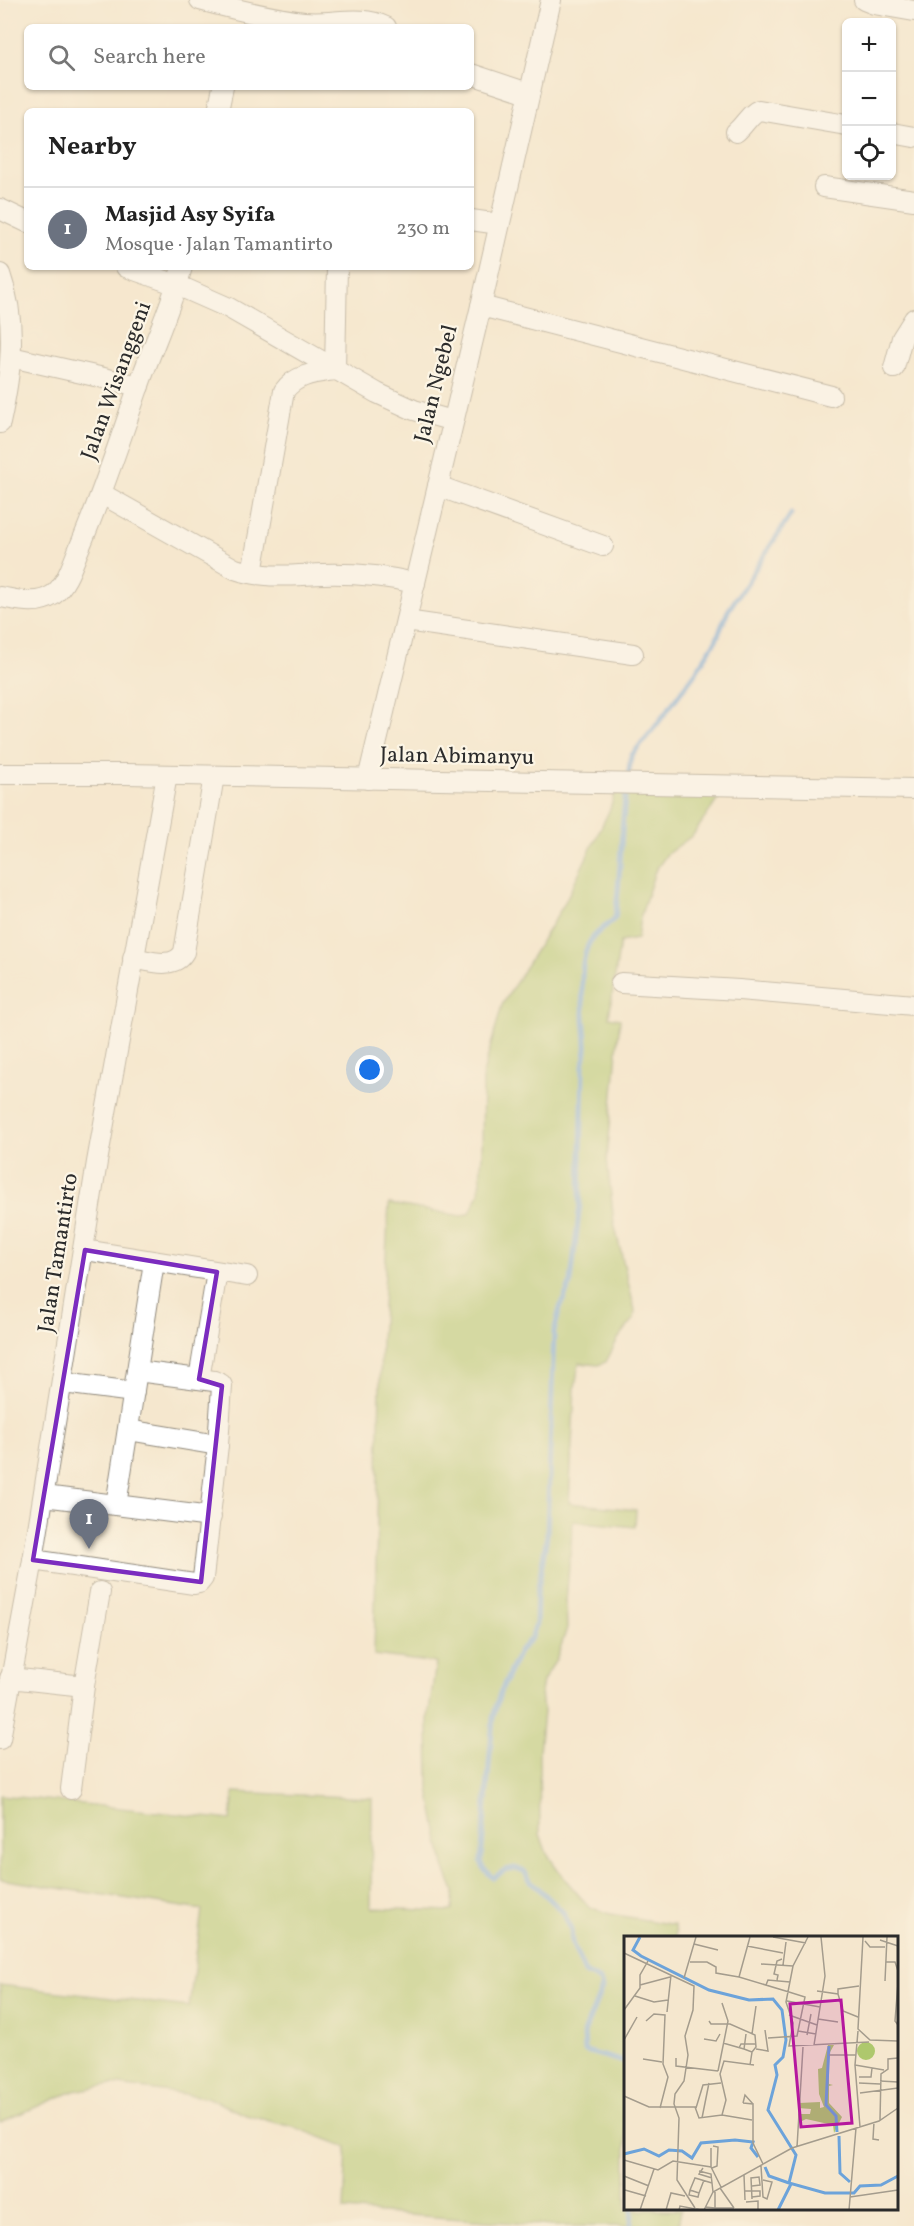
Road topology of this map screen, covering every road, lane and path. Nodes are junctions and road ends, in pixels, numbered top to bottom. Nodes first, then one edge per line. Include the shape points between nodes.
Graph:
1 (200, 0) edge
2 (550, 0) edge
3 (869, 2) edge
4 (914, 10) edge
5 (239, 12) edge
6 (377, 24) edge
7 (474, 75) edge
8 (222, 90) edge
9 (528, 93) junction
10 (219, 108) edge
11 (842, 124) edge
12 (736, 132) dead end
13 (896, 134) edge
14 (914, 137) edge
15 (824, 187) dead end
16 (914, 200) edge
17 (0, 209) edge
18 (474, 220) edge
19 (24, 221) edge
20 (499, 224) junction
21 (144, 270) edge
22 (337, 270) edge
23 (0, 274) edge
24 (179, 276) edge
25 (481, 306) junction
26 (914, 319) edge
27 (11, 357) junction
28 (894, 368) dead end
29 (335, 370) junction
30 (139, 386) junction
31 (831, 396) dead end
32 (453, 421) junction
33 (0, 423) edge
34 (438, 486) junction
35 (102, 494) junction
36 (603, 546) dead end
37 (252, 573) junction
38 (415, 583) junction
39 (0, 597) edge
40 (406, 621) junction
41 (633, 654) dead end
42 (0, 774) edge
43 (167, 775) junction
44 (214, 776) junction
45 (368, 779) junction
46 (914, 789) edge
47 (133, 958) junction
48 (621, 983) dead end
49 (914, 1005) edge
50 (85, 1250) junction
51 (154, 1262) junction
52 (217, 1272) junction
53 (247, 1276) dead end
54 (137, 1371) junction
55 (199, 1379) junction
56 (63, 1383) junction
57 (134, 1392) junction
58 (129, 1430) junction
59 (218, 1445) junction
60 (44, 1496) junction
61 (117, 1505) junction
62 (211, 1517) junction
63 (33, 1560) junction
64 (100, 1592) dead end
65 (10, 1678) junction
66 (84, 1686) junction
67 (0, 1739) edge
68 (71, 1789) dead end

1 - 5 street
2 - 9 street, Jalan Ngebel
3 - 4 street
5 - 6 street via 306,22
7 - 9 street
8 - 10 street
9 - 20 street, Jalan Ngebel
11 - 12 street via 759,110
13 - 14 street
15 - 16 street
17 - 19 street
18 - 20 street
20 - 25 street, Jalan Ngebel
21 - 24 street
22 - 29 street
23 - 27 street via 11,316
24 - 29 street
24 - 30 street, Jalan Wisanggeni
25 - 31 street
25 - 32 street, Jalan Ngebel
26 - 28 street via 902,338
27 - 30 street
27 - 33 street
29 - 32 street via 399,404
29 - 37 street via 291,381 284,391
30 - 35 street, Jalan Wisanggeni
32 - 34 street, Jalan Ngebel
34 - 36 street
34 - 38 street, Jalan Ngebel
35 - 37 street via 235,569
35 - 39 street, Jalan Wisanggeni via 66,578 54,594 39,602
37 - 38 street via 374,575
38 - 40 street, Jalan Ngebel
40 - 41 street
40 - 45 street, Jalan Ngebel
42 - 43 street, Jalan Abimanyu
43 - 44 street, Jalan Abimanyu
43 - 47 street, Jalan Tamantirto
44 - 45 street, Jalan Abimanyu
44 - 47 street via 184,952 171,963
45 - 46 street, Jalan Abimanyu
47 - 50 street, Jalan Tamantirto
48 - 49 street
50 - 51 street
50 - 56 street, Jalan Tamantirto
51 - 52 street
51 - 54 street
52 - 53 street
52 - 55 street
54 - 55 street
54 - 57 street
55 - 59 street via 222,1386
56 - 57 street
56 - 60 street, Jalan Tamantirto
57 - 58 street
58 - 59 street
58 - 61 street
59 - 62 street
60 - 61 street
60 - 63 street, Jalan Tamantirto
61 - 62 street
62 - 63 street via 206,1570 199,1583
63 - 65 street, Jalan Tamantirto
64 - 66 street
65 - 66 street
65 - 67 street, Jalan Tamantirto
66 - 68 street

